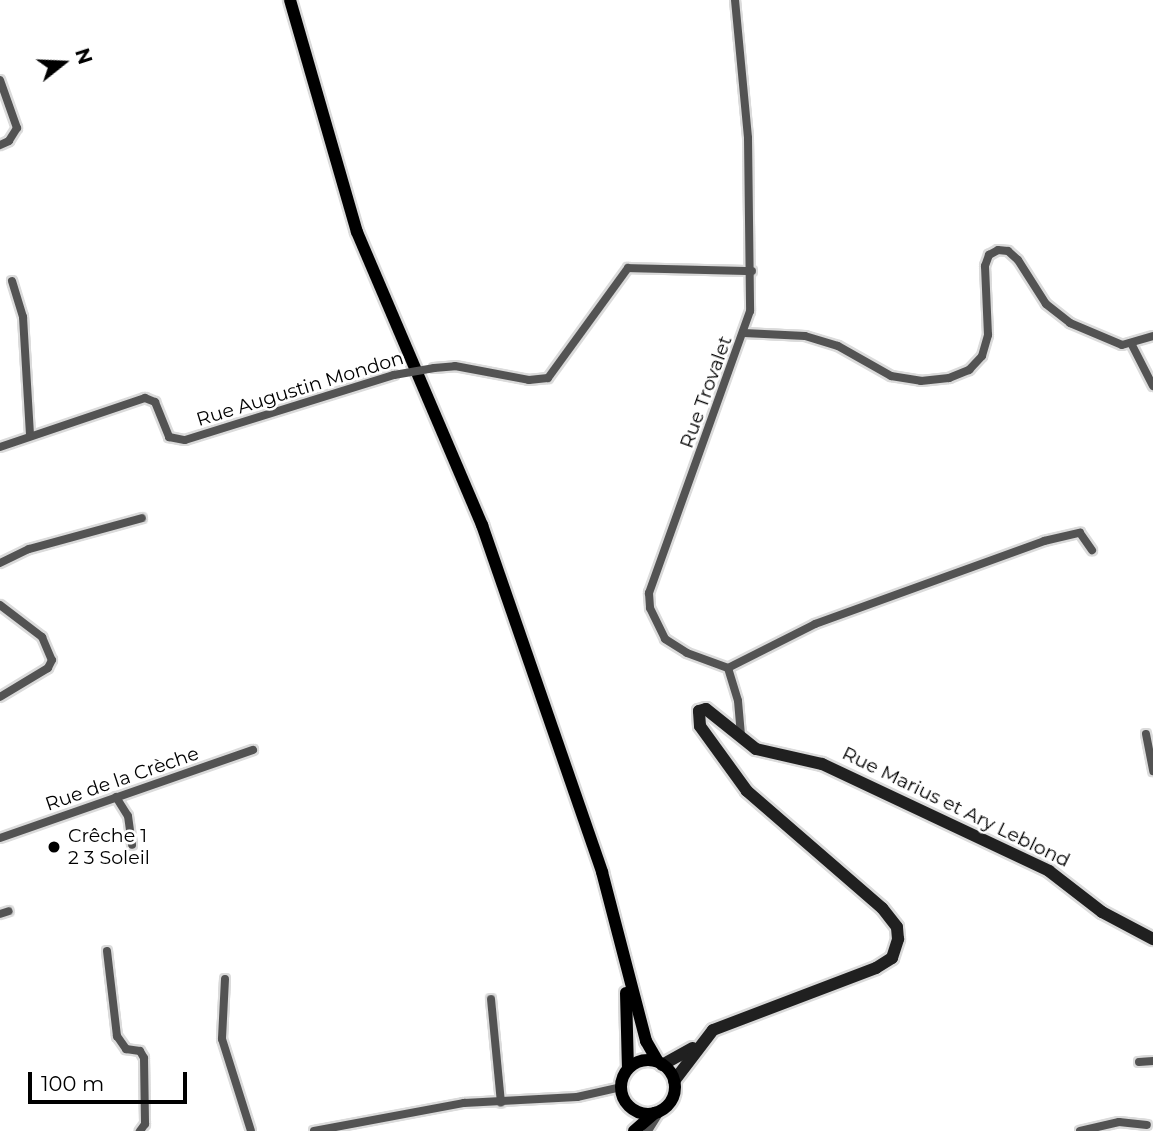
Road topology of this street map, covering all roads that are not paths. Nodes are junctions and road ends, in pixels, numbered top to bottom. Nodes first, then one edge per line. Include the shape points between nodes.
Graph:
1 (290, 0) edge
2 (735, 0) edge
3 (0, 80) edge
4 (0, 145) edge
5 (752, 271) junction
6 (12, 281) dead end
7 (744, 333) junction
8 (1153, 336) edge
9 (1132, 345) junction
10 (1153, 386) edge
11 (30, 433) junction
12 (0, 447) edge
13 (142, 518) dead end
14 (1092, 550) dead end
15 (0, 563) edge
16 (0, 605) edge
17 (728, 668) junction
18 (0, 697) edge
19 (1146, 734) dead end
20 (741, 741) junction
21 (254, 750) dead end
22 (1153, 771) edge
23 (116, 797) junction
24 (0, 838) edge
25 (132, 845) dead end
26 (1153, 939) edge
27 (107, 951) dead end
28 (622, 954) junction
29 (225, 979) dead end
30 (491, 999) dead end
31 (696, 1046) junction
32 (1153, 1061) edge
33 (1139, 1062) dead end
34 (660, 1064) junction
35 (628, 1068) junction
36 (674, 1081) junction
37 (621, 1087) junction
38 (501, 1103) junction
39 (630, 1107) junction
40 (659, 1111) junction
41 (1147, 1125) dead end
42 (1120, 1126) edge
43 (348, 1128) edge
44 (140, 1131) edge
45 (251, 1131) edge
46 (314, 1131) edge
47 (632, 1131) edge
48 (648, 1131) edge
49 (1080, 1131) edge

1 - 28 main road via 371,269 461,468 602,872
2 - 5 street, Rue Trovalet via 748,138
3 - 4 street via 17,128 9,141
5 - 7 street, Rue Trovalet
5 - 11 street, Rue Augustin Mondon, bridge via 623,271 548,378 529,380 455,366 434,368 394,375 185,440 165,433 151,398
6 - 11 street via 23,317
7 - 9 street via 805,336 838,346 891,376 921,381 949,378 969,370 982,356 988,335 985,266 989,255 998,250 1008,251 1018,260 1046,304 1070,323 1099,338
7 - 17 street, Rue Trovalet via 649,593 650,608 665,639 687,653
8 - 9 street
9 - 10 street
11 - 12 street, Rue Augustin Mondon
13 - 15 street via 29,549
14 - 17 street via 1080,533 1044,541 815,624
16 - 18 street via 42,637 52,660 48,668
17 - 20 street via 738,701
19 - 22 street
20 - 26 main road, Rue Marius et Ary Leblond via 771,754 822,764 901,799 1049,871 1102,912
20 - 31 main road, Rue Marius et Ary Leblond via 712,712 699,711 705,734 747,791 891,918 897,927 897,948 885,963 721,1025
21 - 23 street, Rue de la Crèche
23 - 24 street, Rue de la Crèche
23 - 25 street via 128,816
27 - 44 street via 117,1036 126,1049 140,1051 144,1058 145,1124
28 - 34 main road via 646,1041
28 - 35 main road via 629,1010
29 - 45 street via 222,1039
30 - 38 street
31 - 34 main road, Rue Marius et Ary Leblond
31 - 36 main road, Rue Marius et Ary Leblond
32 - 33 street
34 - 35 main road via 642,1060
34 - 36 main road
35 - 37 main road
36 - 40 main road via 673,1097
37 - 38 street via 578,1097
37 - 39 main road
38 - 43 street via 464,1103
39 - 40 main road
39 - 47 main road
40 - 47 main road
40 - 48 street
41 - 42 street
42 - 49 street
43 - 46 street

